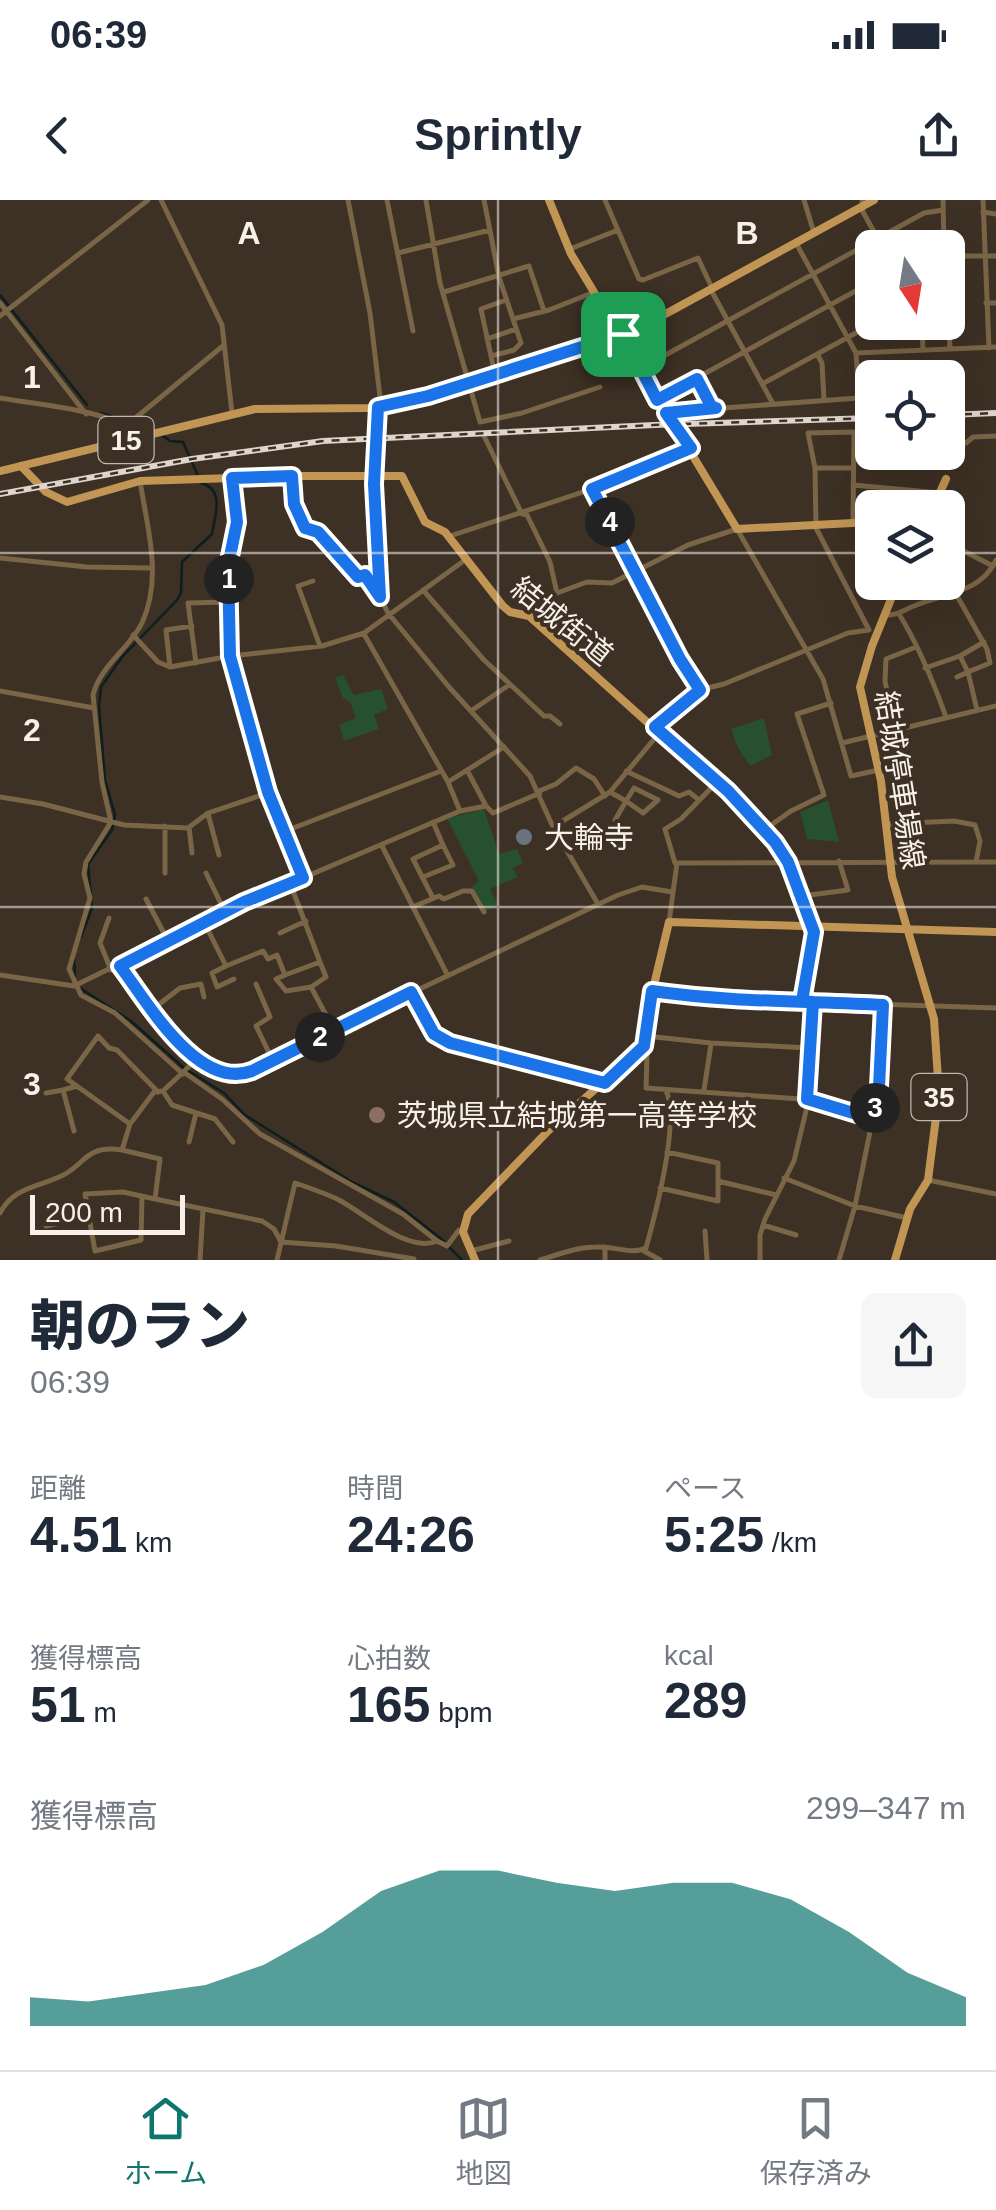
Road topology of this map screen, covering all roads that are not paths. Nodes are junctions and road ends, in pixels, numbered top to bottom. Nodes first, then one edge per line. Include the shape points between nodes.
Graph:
1 (148, 200) edge
2 (160, 200) edge
3 (348, 200) edge
4 (398, 200) edge
5 (426, 200) edge
6 (484, 200) edge
7 (550, 200) edge
8 (605, 200) edge
9 (804, 200) edge
10 (874, 200) edge
11 (942, 200) edge
12 (983, 200) edge
13 (388, 201) edge
14 (862, 203) edge
15 (943, 210) junction
16 (983, 212) junction
17 (996, 214) edge
18 (490, 230) junction
19 (618, 230) junction
20 (874, 230) edge
21 (892, 230) edge
22 (944, 230) edge
23 (814, 233) junction
24 (796, 244) junction
25 (434, 246) junction
26 (569, 250) junction
27 (855, 251) edge
28 (398, 252) junction
29 (984, 254) junction
30 (965, 255) edge
31 (996, 256) edge
32 (813, 274) junction
33 (499, 277) junction
34 (712, 290) junction
35 (443, 292) junction
36 (595, 292) junction
37 (855, 292) edge
38 (506, 300) junction
39 (986, 302) junction
40 (996, 302) edge
41 (0, 303) edge
42 (830, 306) junction
43 (544, 311) junction
44 (3, 313) edge
45 (514, 319) junction
46 (727, 321) junction
47 (516, 329) junction
48 (414, 331) dead end
49 (623, 334) junction
50 (855, 334) edge
51 (848, 338) junction
52 (487, 339) junction
53 (923, 340) edge
54 (950, 340) edge
55 (224, 345) junction
56 (992, 347) edge
57 (950, 349) junction
58 (923, 350) junction
59 (744, 352) junction
60 (856, 353) junction
61 (817, 354) junction
62 (491, 356) junction
63 (856, 360) edge
64 (640, 368) junction
65 (495, 375) junction
66 (697, 379) junction
67 (466, 384) junction
68 (762, 384) junction
69 (600, 388) dead end
70 (0, 398) edge
71 (855, 398) edge
72 (657, 400) junction
73 (824, 400) junction
74 (773, 403) junction
75 (378, 407) junction
76 (716, 408) junction
77 (232, 413) junction
78 (666, 413) junction
79 (86, 414) junction
80 (127, 425) junction
81 (484, 436) dead end
82 (996, 436) edge
83 (136, 437) junction
84 (966, 442) dead end
85 (691, 448) junction
86 (21, 466) junction
87 (815, 468) junction
88 (854, 468) junction
89 (0, 471) edge
90 (376, 474) junction
91 (292, 476) junction
92 (232, 478) junction
93 (946, 480) dead end
94 (140, 481) junction
95 (853, 484) junction
96 (592, 489) junction
97 (911, 490) edge
98 (941, 490) edge
99 (522, 514) junction
100 (853, 522) joint
101 (815, 524) junction
102 (737, 530) junction
103 (449, 537) junction
104 (965, 551) edge
105 (0, 558) edge
106 (464, 560) junction
107 (995, 564) edge
108 (153, 568) junction
109 (636, 572) junction
110 (313, 581) dead end
111 (965, 589) edge
112 (424, 590) junction
113 (557, 593) junction
114 (380, 597) junction
115 (891, 600) edge
116 (934, 600) edge
117 (960, 600) edge
118 (229, 602) junction
119 (388, 613) junction
120 (525, 614) junction
121 (899, 614) junction
122 (884, 616) junction
123 (192, 626) junction
124 (872, 632) junction
125 (364, 633) junction
126 (133, 635) junction
127 (984, 642) junction
128 (320, 646) junction
129 (916, 648) junction
130 (804, 650) junction
131 (230, 656) junction
132 (960, 656) junction
133 (196, 663) junction
134 (170, 667) junction
135 (926, 668) junction
136 (968, 672) junction
137 (957, 677) dead end
138 (509, 684) junction
139 (700, 690) junction
140 (0, 691) edge
141 (832, 703) junction
142 (996, 706) edge
143 (94, 708) junction
144 (977, 710) junction
145 (471, 711) junction
146 (946, 716) junction
147 (560, 724) dead end
148 (657, 729) junction
149 (894, 730) junction
150 (871, 736) junction
151 (842, 743) junction
152 (504, 747) junction
153 (467, 770) junction
154 (879, 770) junction
155 (441, 771) junction
156 (626, 771) junction
157 (448, 782) junction
158 (718, 782) junction
159 (268, 792) junction
160 (540, 792) junction
161 (607, 794) junction
162 (0, 797) edge
163 (699, 801) junction
164 (626, 802) junction
165 (486, 806) junction
166 (460, 812) junction
167 (208, 813) junction
168 (615, 820) dead end
169 (111, 822) junction
170 (433, 822) junction
171 (886, 824) junction
172 (165, 826) junction
173 (190, 828) junction
174 (553, 828) junction
175 (764, 830) junction
176 (283, 832) junction
177 (444, 845) junction
178 (382, 846) junction
179 (192, 854) dead end
180 (218, 855) dead end
181 (839, 861) junction
182 (888, 861) junction
183 (788, 862) junction
184 (976, 862) junction
185 (996, 862) edge
186 (675, 865) junction
187 (165, 873) dead end
188 (206, 874) dead end
189 (423, 877) junction
190 (303, 878) junction
191 (290, 883) junction
192 (672, 892) junction
193 (802, 896) junction
194 (433, 898) junction
195 (146, 899) dead end
196 (598, 904) junction
197 (414, 907) junction
198 (225, 912) junction
199 (484, 912) dead end
200 (109, 918) dead end
201 (306, 921) junction
202 (204, 922) junction
203 (669, 922) junction
204 (813, 928) junction
205 (906, 930) junction
206 (996, 932) edge
207 (280, 933) dead end
208 (168, 941) junction
209 (320, 962) junction
210 (120, 966) junction
211 (226, 966) junction
212 (111, 970) junction
213 (0, 975) edge
214 (285, 975) junction
215 (448, 976) junction
216 (234, 980) dead end
217 (256, 984) dead end
218 (76, 986) junction
219 (311, 986) junction
220 (652, 991) junction
221 (411, 992) junction
222 (204, 997) dead end
223 (802, 1001) junction
224 (813, 1002) junction
225 (883, 1005) junction
226 (932, 1006) junction
227 (996, 1008) edge
228 (153, 1009) junction
229 (334, 1030) junction
230 (645, 1041) junction
231 (710, 1044) junction
232 (810, 1048) junction
233 (197, 1060) junction
234 (273, 1061) junction
235 (184, 1073) junction
236 (605, 1083) junction
237 (77, 1086) junction
238 (63, 1090) junction
239 (666, 1090) junction
240 (704, 1090) junction
241 (161, 1091) junction
242 (46, 1093) dead end
243 (807, 1099) junction
244 (196, 1112) junction
245 (873, 1119) junction
246 (130, 1124) junction
247 (74, 1131) dead end
248 (188, 1142) dead end
249 (233, 1142) dead end
250 (122, 1150) junction
251 (667, 1152) junction
252 (784, 1178) junction
253 (928, 1180) junction
254 (718, 1181) junction
255 (660, 1188) junction
256 (776, 1194) junction
257 (996, 1194) edge
258 (142, 1196) junction
259 (155, 1199) junction
260 (855, 1206) junction
261 (203, 1210) junction
262 (0, 1214) edge
263 (89, 1217) junction
264 (907, 1218) junction
265 (763, 1225) junction
266 (46, 1226) dead end
267 (705, 1231) dead end
268 (464, 1232) junction
269 (796, 1236) dead end
270 (437, 1240) junction
271 (509, 1241) dead end
272 (281, 1242) junction
273 (605, 1247) junction
274 (473, 1255) edge
275 (647, 1255) edge
276 (563, 1257) edge
277 (414, 1259) edge
278 (200, 1260) edge
279 (277, 1260) edge
280 (540, 1260) edge
281 (605, 1260) edge
282 (660, 1260) edge
283 (707, 1260) edge
284 (760, 1260) edge
285 (839, 1260) edge
286 (895, 1260) edge

1 - 44 street
2 - 55 street via 222,325
3 - 75 street via 370,313
4 - 13 street
5 - 25 street
6 - 18 street
7 - 26 main road
8 - 19 street
9 - 23 street
10 - 14 main road, 15
11 - 15 street
12 - 16 street
13 - 28 street
14 - 20 street
14 - 23 main road, 15
15 - 21 street via 924,212
15 - 22 street
16 - 17 street
16 - 29 street
18 - 25 street
18 - 33 street
19 - 26 street
19 - 34 street via 639,279 698,258
23 - 24 main road, 15
24 - 32 street
24 - 34 main road, 15
25 - 28 street
25 - 35 street
26 - 36 main road
27 - 32 street
28 - 48 street
29 - 30 street
29 - 31 street
29 - 39 street
32 - 42 street
32 - 46 street
33 - 35 street
33 - 38 street
33 - 43 street via 529,266
34 - 46 street
34 - 49 main road, 15
35 - 67 street
36 - 43 street
36 - 49 main road
37 - 42 street
38 - 45 street
38 - 52 street via 480,309
39 - 40 street
39 - 56 street
41 - 44 street
42 - 51 street
42 - 59 street
43 - 45 street
44 - 79 street
45 - 47 street
46 - 59 street
46 - 64 street
47 - 52 street
47 - 62 street via 521,343
49 - 64 main road
49 - 65 main road, 15
50 - 51 street
51 - 60 street
51 - 61 street
52 - 62 street
53 - 58 street
54 - 57 street
55 - 77 street
55 - 80 street
56 - 57 street
57 - 58 street
58 - 60 street
59 - 66 street
59 - 68 street
60 - 63 street
61 - 68 street
61 - 73 street
62 - 65 street
64 - 72 main road
65 - 67 main road, 15
66 - 72 street
66 - 76 street
67 - 69 street via 480,422
67 - 75 main road, 15
68 - 74 street
70 - 79 street
71 - 73 street
72 - 78 main road
73 - 74 street
74 - 76 street
75 - 77 main road, 15
75 - 90 street
76 - 78 street
77 - 83 main road, 15
78 - 85 main road
79 - 80 street
80 - 83 street
81 - 99 street
82 - 84 street
83 - 86 main road, 15
85 - 96 street
85 - 102 main road
86 - 89 main road, 15
86 - 94 main road via 61,501
87 - 88 street
87 - 88 street via 808,433 854,432
87 - 101 street
88 - 95 street
90 - 91 main road
90 - 103 main road, 結城街道 via 402,476 423,519
90 - 114 street
91 - 92 main road
91 - 114 street via 305,528 318,532 358,577 365,575
92 - 94 main road
92 - 118 street via 237,522
93 - 98 main road
94 - 108 street
95 - 97 street
95 - 100 street
96 - 99 street
96 - 109 street
99 - 103 street
99 - 113 street via 545,549
100 - 101 main road
101 - 102 main road
101 - 124 street
102 - 109 street
102 - 130 street
103 - 106 main road, 結城街道
104 - 107 street
105 - 108 street
106 - 112 street
106 - 120 main road, 結城街道 via 508,611
107 - 111 street
108 - 126 street
109 - 113 street
109 - 139 street
110 - 128 street via 298,586
112 - 119 street
112 - 138 street
113 - 120 street
114 - 119 street
115 - 122 main road, 結城停車場線
116 - 121 street
117 - 127 street
118 - 123 street via 188,604
118 - 131 street
119 - 125 street
119 - 145 street
120 - 148 main road, 結城街道
121 - 122 street
121 - 129 street
122 - 124 main road, 結城停車場線
123 - 133 street
123 - 134 street via 166,630
124 - 130 street via 848,633
124 - 150 main road, 結城停車場線 via 860,681
125 - 128 street
125 - 155 street
126 - 134 street
126 - 143 street via 96,682
127 - 132 street
127 - 136 street via 990,663
128 - 131 street
129 - 135 street
129 - 149 street via 886,660
130 - 139 street
130 - 141 street
131 - 133 street
131 - 159 street
132 - 135 street
132 - 136 street
133 - 134 street
135 - 146 street
136 - 137 street
136 - 144 street
138 - 145 street
138 - 147 street
139 - 148 street
140 - 143 street
141 - 151 street
141 - 175 street via 797,714 824,795
142 - 144 street
143 - 169 street
144 - 146 street
145 - 152 street
146 - 149 street
148 - 156 street
148 - 158 main road, 結城街道
149 - 150 street
150 - 151 street
150 - 154 main road, 結城停車場線
151 - 154 street via 851,776
152 - 153 street
152 - 160 street
153 - 157 street
153 - 165 street
154 - 171 main road, 結城停車場線
155 - 157 street
155 - 176 street
156 - 161 street
156 - 163 street
157 - 166 street
158 - 163 street
158 - 175 main road, 結城街道
159 - 167 street
159 - 176 street
160 - 161 street via 576,768
160 - 165 street via 492,813
160 - 174 street
161 - 164 street
161 - 174 street
162 - 169 street
163 - 186 street via 665,829
164 - 164 street via 643,813 658,800 634,788
164 - 168 street
165 - 166 street
166 - 170 street
167 - 173 street
167 - 180 street
169 - 172 street
169 - 218 street via 86,862 90,898 69,969
170 - 177 street
170 - 178 street
171 - 182 main road, 結城停車場線
171 - 184 street via 975,824
172 - 173 street
172 - 187 street
173 - 179 street
174 - 196 street
175 - 183 main road, 結城街道
176 - 190 street
177 - 189 street via 414,858
177 - 189 street via 454,865
178 - 190 street
178 - 197 street
181 - 182 street
181 - 183 street
181 - 193 street via 848,890
182 - 184 street
182 - 205 main road, 結城停車場線
183 - 186 street
183 - 193 main road, 結城街道
184 - 185 street
186 - 192 street
188 - 198 street
189 - 194 street
190 - 191 street
191 - 198 street
191 - 201 street
192 - 196 street via 637,887
192 - 203 street
193 - 204 main road, 結城街道
194 - 197 street
194 - 199 street via 472,891
195 - 208 street
196 - 215 street
197 - 215 street
198 - 202 street
200 - 212 street via 100,943
201 - 207 street
201 - 209 street
202 - 208 street
202 - 211 street
203 - 204 main road
203 - 220 main road
204 - 205 main road
204 - 223 street
205 - 206 main road
205 - 226 main road, 35
208 - 210 street
209 - 214 street
209 - 219 street via 326,978
210 - 212 street
210 - 228 street
211 - 214 street via 262,950 268,958 277,955
211 - 216 street via 212,972 217,986
212 - 218 street
213 - 218 street
214 - 219 street via 276,979 286,991
215 - 221 street
217 - 234 street via 270,1018 256,1026
218 - 235 street
219 - 229 street
220 - 223 street
220 - 230 main road
221 - 229 street
221 - 236 street via 434,1034 450,1043
222 - 228 street via 201,984 187,985
223 - 224 street
224 - 225 street
224 - 232 street
225 - 226 street
225 - 245 street
226 - 227 street
226 - 253 main road, 35 via 939,1094
228 - 233 street
229 - 234 street
230 - 231 street
230 - 236 main road
230 - 239 street via 645,1087
231 - 232 street
231 - 240 street
232 - 243 street
233 - 234 street via 236,1076
233 - 235 street
235 - 241 street
235 - 270 street via 260,1134
236 - 268 main road via 477,1203
237 - 238 street
237 - 241 street via 67,1079 98,1036
237 - 246 street
238 - 242 street
238 - 247 street
239 - 240 street
239 - 251 street
240 - 243 street
241 - 244 street via 172,1105
241 - 246 street
243 - 245 street
243 - 252 street
244 - 248 street
244 - 249 street via 216,1120
245 - 260 street
246 - 250 street
250 - 259 street via 160,1159
250 - 262 street via 82,1157 64,1176 14,1194
251 - 254 street via 718,1163
251 - 255 street
252 - 256 street
252 - 260 street
253 - 257 street
253 - 264 main road, 35
254 - 255 street via 718,1201
254 - 256 street
255 - 275 street
256 - 265 street
258 - 259 street
258 - 263 street via 86,1194
258 - 263 street via 141,1240 95,1251
259 - 261 street
260 - 264 street
260 - 285 street
261 - 272 street via 262,1221
261 - 278 street
263 - 266 street
264 - 286 main road, 35
265 - 269 street
265 - 284 street
267 - 283 street
268 - 270 street via 447,1246
268 - 274 main road
270 - 272 street via 418,1244 295,1183
271 - 274 street
272 - 277 street
272 - 279 street
273 - 275 street
273 - 276 street via 575,1249
273 - 281 street
275 - 282 street
276 - 280 street

